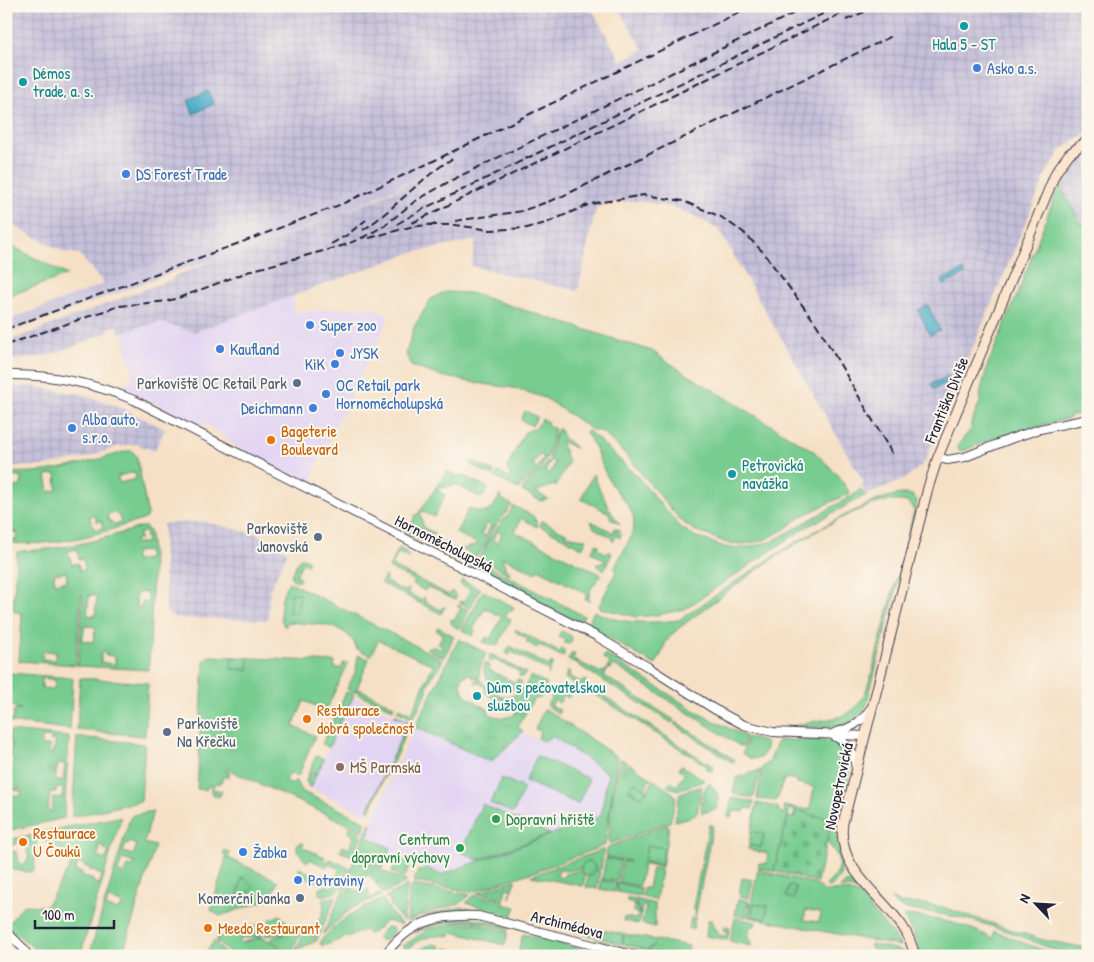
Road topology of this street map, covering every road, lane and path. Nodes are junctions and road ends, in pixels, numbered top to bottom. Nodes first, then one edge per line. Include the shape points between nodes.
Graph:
1 (1088, 140) edge
2 (6, 375) edge
3 (1088, 419) edge
4 (938, 457) junction
5 (877, 692) junction
6 (830, 734) junction
7 (865, 736) junction
8 (856, 770) junction
9 (6, 931) edge
10 (28, 956) edge
11 (384, 956) edge
12 (636, 956) edge
13 (915, 956) edge

1 - 4 main road, Františka Diviše via 1069,154 1056,172
2 - 6 street, Hornoměcholupská via 83,382 134,400 596,636 732,719 773,732
3 - 4 street via 1040,429 965,457 947,460
4 - 5 main road, Františka Diviše
5 - 6 street via 860,722
5 - 7 main road, Novopetrovická
6 - 7 street, Hornoměcholupská
6 - 8 street via 852,750
7 - 8 main road, Novopetrovická
8 - 13 main road, Novopetrovická via 843,823 843,848 860,877 903,927
9 - 10 street
11 - 12 street, Archimédova via 406,932 424,922 462,915 478,916

